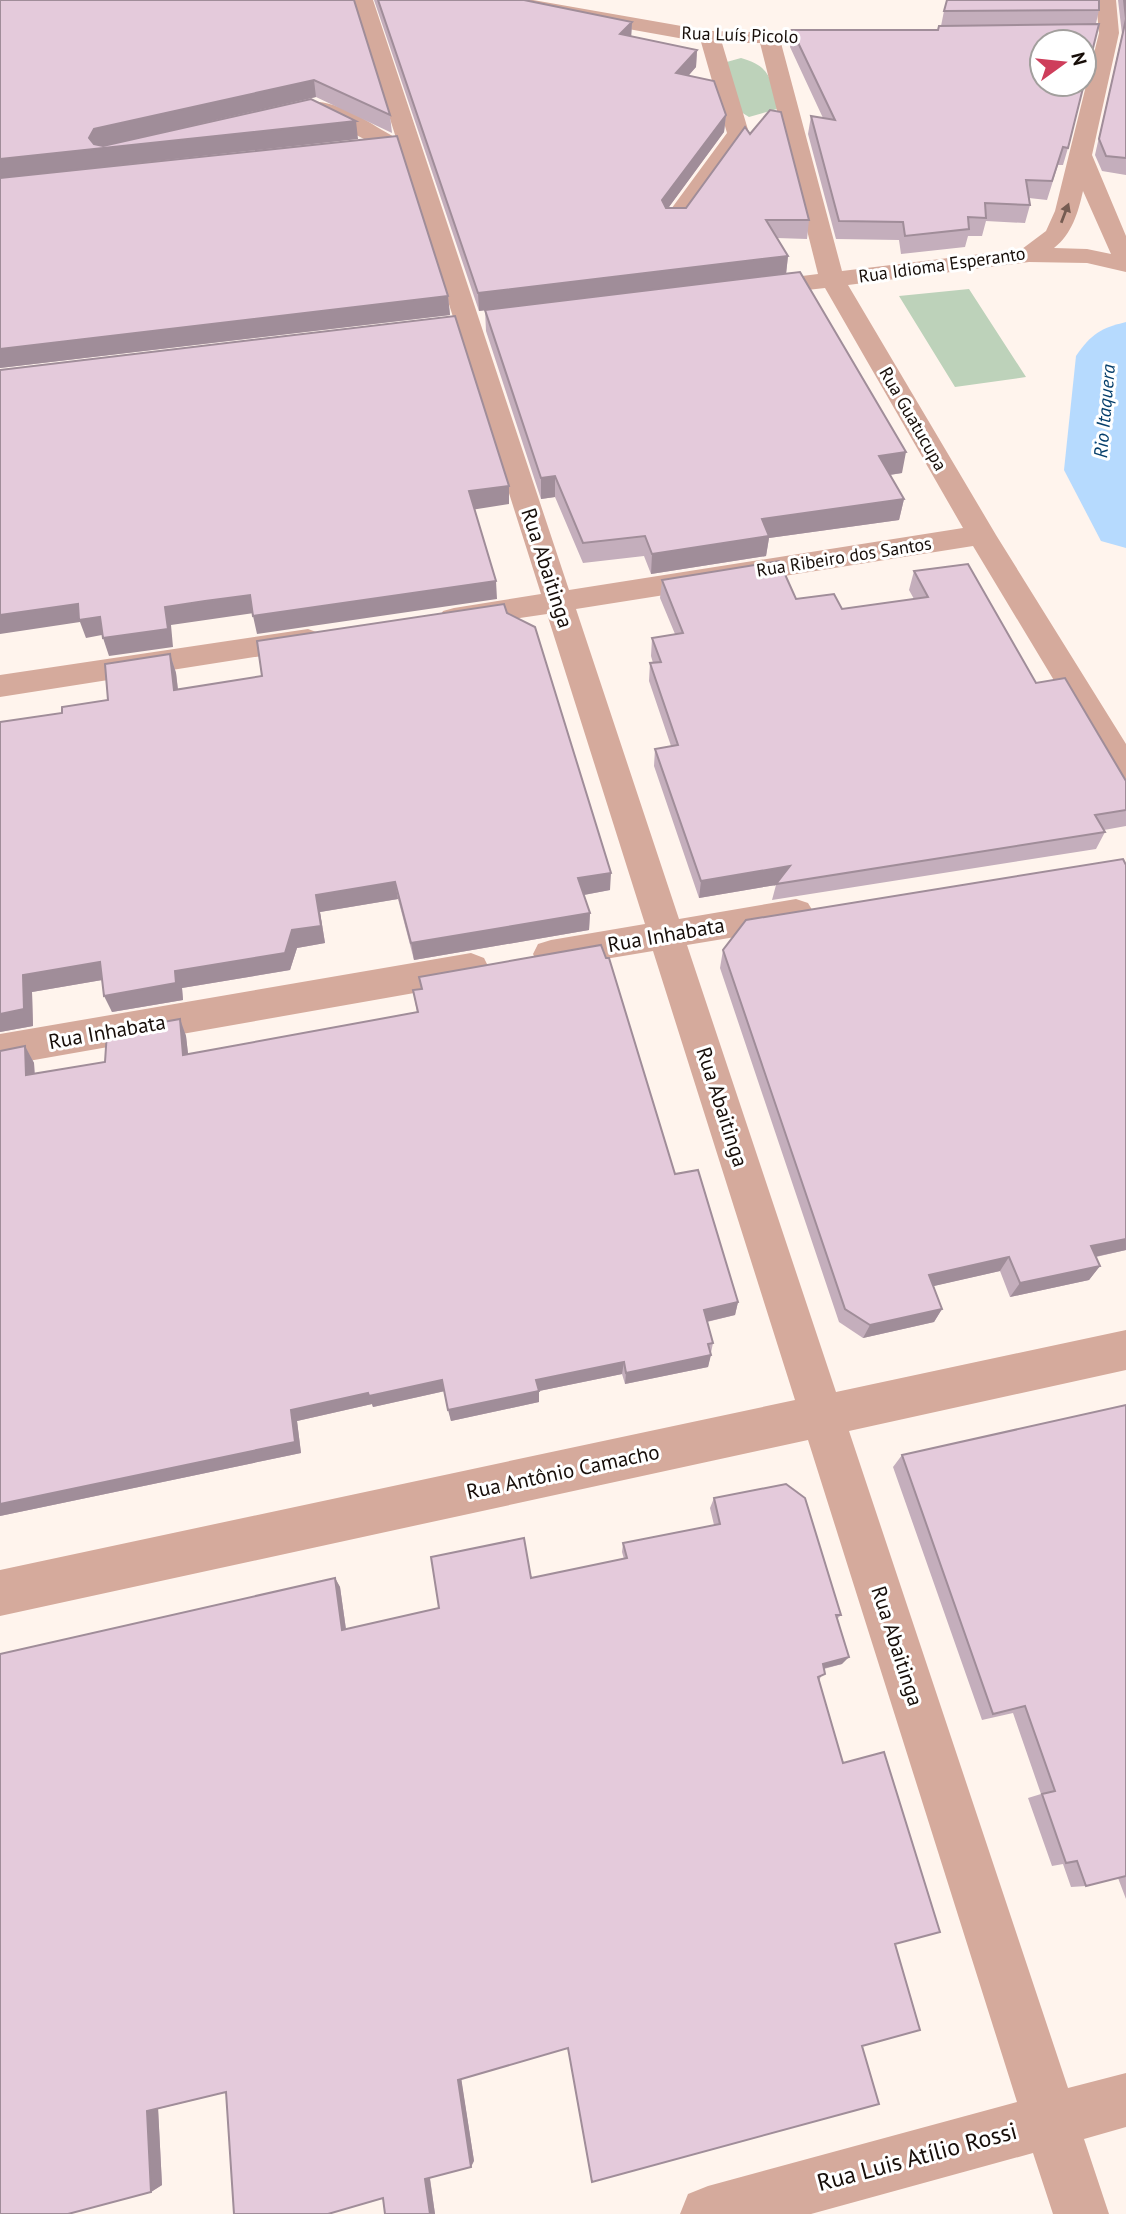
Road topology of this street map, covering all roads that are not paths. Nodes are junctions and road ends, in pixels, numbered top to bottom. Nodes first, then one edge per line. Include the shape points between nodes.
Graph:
1 (363, 0) edge
2 (500, 0) edge
3 (1106, 0) edge
4 (1098, 33) edge
5 (1109, 33) junction
6 (710, 37) junction
7 (769, 37) junction
8 (822, 37) edge
9 (288, 112) edge
10 (738, 133) junction
11 (793, 134) junction
12 (401, 144) junction
13 (351, 149) edge
14 (1082, 157) junction
15 (675, 220) edge
16 (1029, 255) junction
17 (1126, 263) edge
18 (832, 279) junction
19 (724, 292) edge
20 (981, 535) junction
21 (559, 603) junction
22 (422, 623) edge
23 (341, 635) edge
24 (0, 686) edge
25 (1126, 771) edge
26 (830, 908) edge
27 (666, 934) junction
28 (0, 1050) edge
29 (1126, 1350) edge
30 (822, 1416) junction
31 (0, 1593) edge
32 (1126, 2100) edge
33 (1052, 2121) junction
34 (708, 2214) edge
35 (1081, 2214) edge

1 - 12 street, Rua Abaitinga
2 - 6 street, Rua Luís Picolo
3 - 5 street, Rua Idioma Esperanto
4 - 5 street
5 - 14 street, Rua Idioma Esperanto
6 - 7 street, Rua Luís Picolo
6 - 10 street
7 - 8 street, Rua Luís Picolo
7 - 11 street, Rua Guatucupa
9 - 12 street via 319,107
10 - 11 street via 764,122
10 - 15 street
11 - 18 street, Rua Guatucupa
12 - 13 street
12 - 21 street, Rua Abaitinga via 466,322
16 -> 14 street, Rua Idioma Esperanto via 1056,235
14 - 17 street
16 - 17 street via 1087,256
16 - 18 street, Rua Idioma Esperanto
18 - 19 street, Rua Idioma Esperanto
18 - 20 street, Rua Guatucupa
20 - 21 street, Rua Ribeiro dos Santos
20 - 25 street, Rua Guatucupa
21 - 22 street, Rua Ribeiro dos Santos
21 - 27 street, Rua Abaitinga
23 - 24 street
26 - 27 street, Rua Inhabata
27 - 28 street, Rua Inhabata
27 - 30 street, Rua Abaitinga
29 - 30 street, Rua Antônio Camacho
30 - 31 street, Rua Antônio Camacho
30 - 33 street, Rua Abaitinga
32 - 33 street, Rua Luis Atílio Rossi
33 - 34 street, Rua Luis Atílio Rossi
33 - 35 street, Rua Abaitinga

